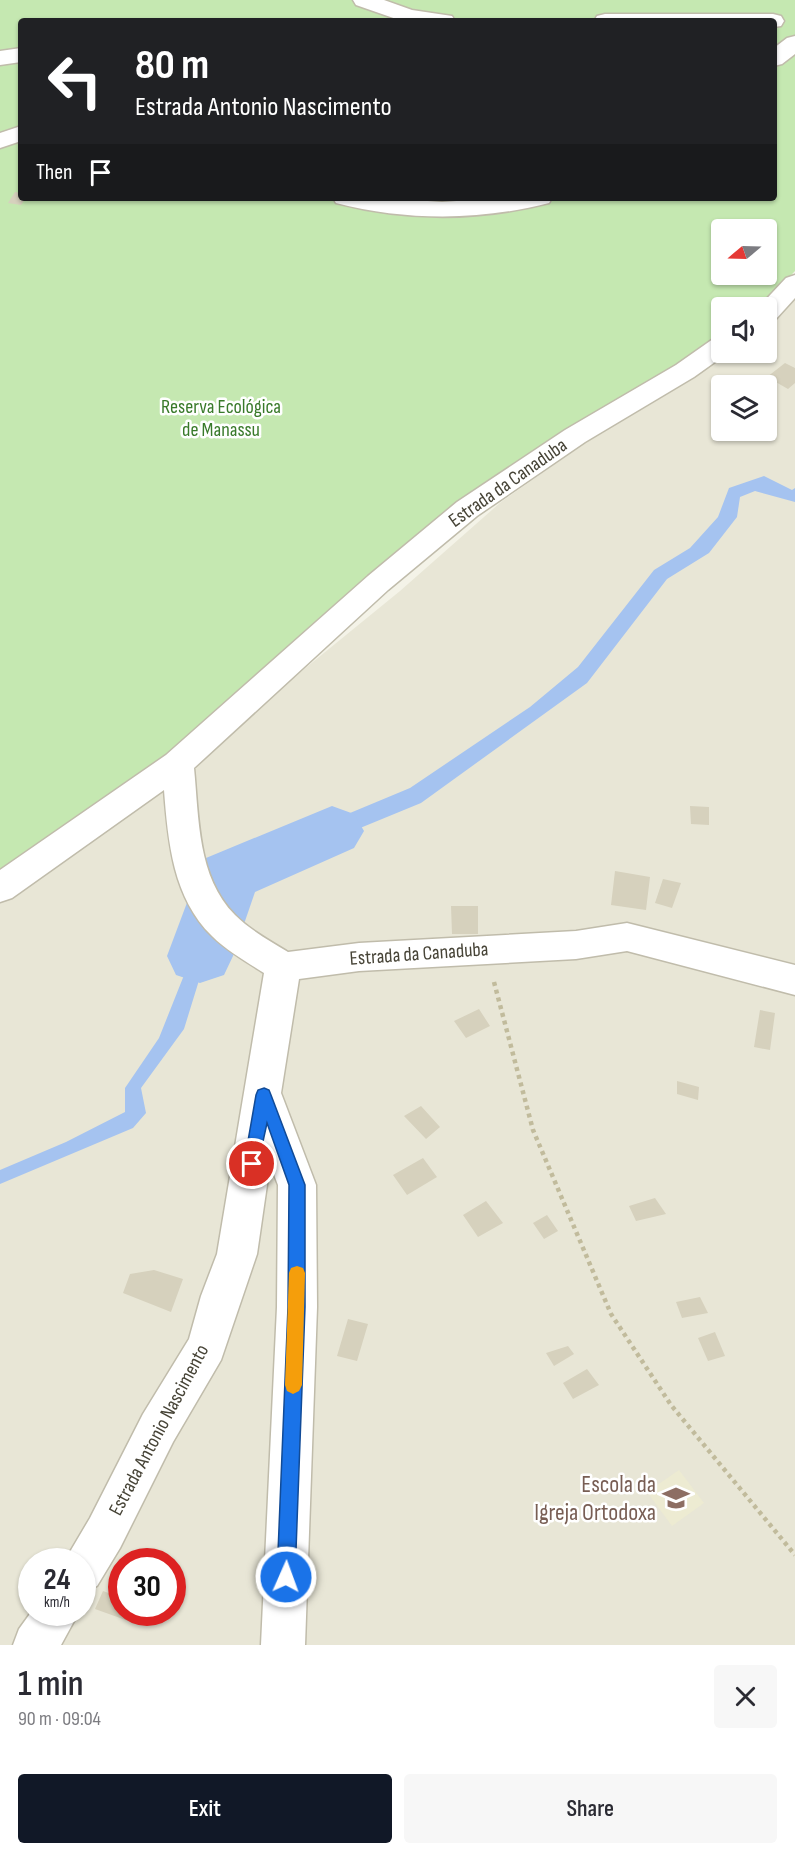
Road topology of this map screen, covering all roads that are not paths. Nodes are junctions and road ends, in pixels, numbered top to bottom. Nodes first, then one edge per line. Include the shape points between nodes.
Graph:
1 (364, 0) edge
2 (426, 18) edge
3 (777, 21) edge
4 (795, 21) edge
5 (795, 43) edge
6 (18, 55) edge
7 (777, 57) edge
8 (0, 58) edge
9 (18, 134) edge
10 (0, 141) edge
11 (367, 201) edge
12 (528, 201) edge
13 (795, 283) edge
14 (777, 302) edge
15 (711, 353) edge
16 (177, 764) junction
17 (0, 888) edge
18 (283, 967) junction
19 (795, 980) edge
20 (264, 1095) junction
21 (96, 1548) edge
22 (48, 1626) edge
23 (35, 1645) edge
24 (283, 1645) edge

1 - 2 street
3 - 4 street
5 - 7 street
6 - 8 street
9 - 10 street
11 - 12 street via 426,209 469,209
13 - 14 street
15 - 16 street, Estrada da Canaduba via 574,436 467,509 378,583
16 - 17 street, Estrada da Canaduba
16 - 18 street via 190,869 207,907 233,933
18 - 19 street, Estrada da Canaduba via 359,957 576,945 627,937
18 - 20 street, Estrada Antonio Nascimento
20 - 21 street, Estrada Antonio Nascimento via 237,1254 207,1346 158,1428
20 - 24 street via 297,1185 297,1307
22 - 23 street

